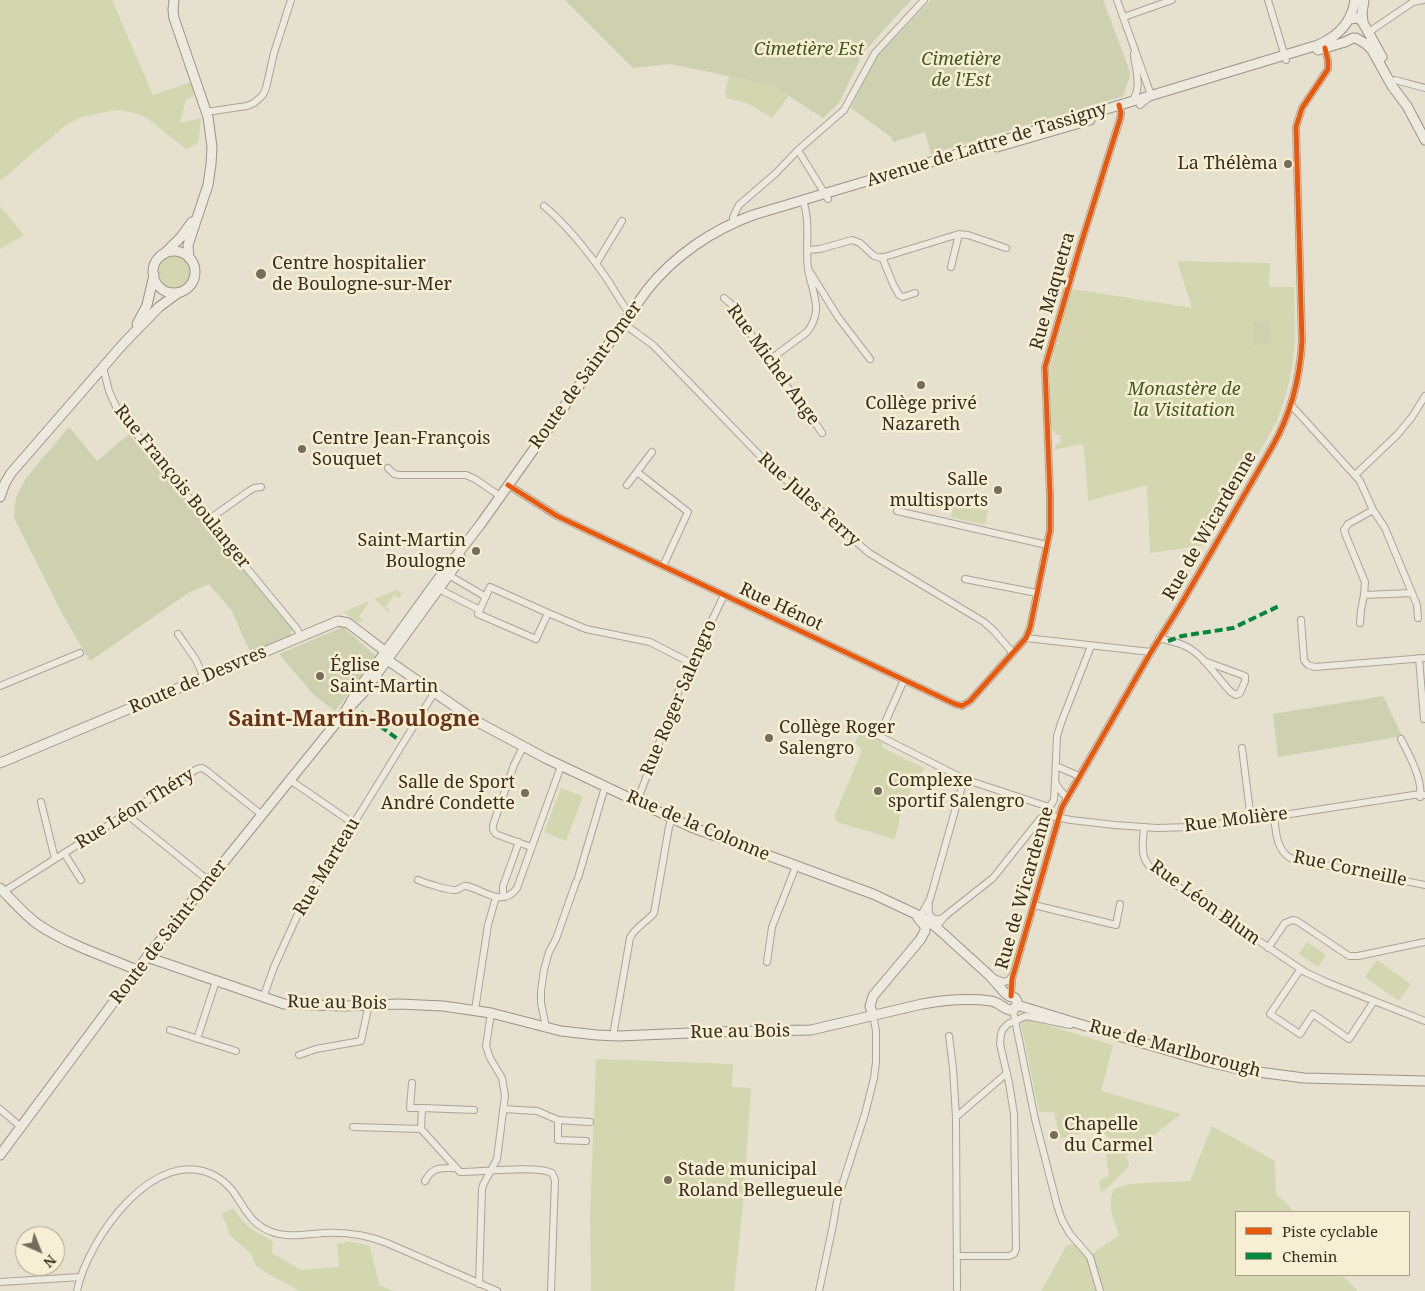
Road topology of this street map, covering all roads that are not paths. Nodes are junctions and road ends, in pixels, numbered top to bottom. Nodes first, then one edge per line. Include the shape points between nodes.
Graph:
1 (174, 0) edge
2 (291, 0) edge
3 (924, 0) edge
4 (1117, 0) edge
5 (1172, 0) edge
6 (1268, 0) edge
7 (1355, 0) edge
8 (1364, 0) edge
9 (1423, 0) edge
10 (1124, 18) junction
11 (1348, 22) junction
12 (1365, 26) junction
13 (1354, 38) junction
14 (1134, 45) junction
15 (1325, 48) junction
16 (1285, 57) junction
17 (1395, 80) junction
18 (1425, 88) edge
19 (1154, 98) junction
20 (1136, 103) junction
21 (1407, 106) junction
22 (1120, 108) junction
23 (206, 112) junction
24 (1425, 140) edge
25 (798, 150) junction
26 (826, 196) junction
27 (203, 200) junction
28 (804, 203) junction
29 (544, 206) dead end
30 (622, 221) dead end
31 (734, 221) junction
32 (959, 234) junction
33 (1006, 248) dead end
34 (808, 250) junction
35 (163, 254) junction
36 (882, 257) junction
37 (189, 258) junction
38 (596, 264) junction
39 (951, 267) dead end
40 (808, 269) junction
41 (154, 275) junction
42 (178, 292) junction
43 (916, 293) dead end
44 (724, 298) dead end
45 (630, 314) junction
46 (624, 324) junction
47 (124, 342) junction
48 (870, 359) dead end
49 (768, 361) junction
50 (103, 367) junction
51 (1425, 396) edge
52 (1291, 405) junction
53 (822, 433) dead end
54 (652, 452) dead end
55 (388, 468) dead end
56 (637, 472) junction
57 (11, 473) junction
58 (1355, 475) junction
59 (0, 482) edge
60 (508, 485) junction
61 (628, 485) dead end
62 (261, 487) dead end
63 (500, 496) junction
64 (0, 497) edge
65 (1373, 510) junction
66 (896, 511) dead end
67 (208, 520) junction
68 (1047, 545) junction
69 (663, 566) junction
70 (446, 574) junction
71 (965, 579) dead end
72 (436, 587) junction
73 (1037, 593) junction
74 (1412, 593) junction
75 (724, 595) junction
76 (1364, 595) junction
77 (486, 597) junction
78 (480, 610) junction
79 (548, 613) junction
80 (1418, 618) dead end
81 (1301, 620) dead end
82 (1360, 623) dead end
83 (178, 634) dead end
84 (297, 638) junction
85 (1026, 638) junction
86 (1159, 638) junction
87 (1092, 646) junction
88 (1151, 652) junction
89 (80, 653) dead end
90 (1013, 653) junction
91 (386, 656) junction
92 (1422, 658) edge
93 (1204, 661) junction
94 (691, 663) junction
95 (204, 678) junction
96 (904, 680) junction
97 (0, 686) edge
98 (434, 693) junction
99 (1424, 719) edge
100 (1401, 739) dead end
101 (523, 747) junction
102 (1242, 748) dead end
103 (0, 763) edge
104 (561, 766) junction
105 (1056, 766) junction
106 (1079, 776) junction
107 (964, 779) junction
108 (290, 780) junction
109 (1055, 782) junction
110 (605, 787) junction
111 (1421, 797) edge
112 (1067, 798) junction
113 (41, 802) dead end
114 (637, 802) junction
115 (126, 814) junction
116 (262, 815) junction
117 (1058, 817) junction
118 (1274, 817) junction
119 (672, 818) junction
120 (1251, 820) junction
121 (354, 824) junction
122 (1144, 827) junction
123 (519, 842) junction
124 (531, 847) junction
125 (64, 853) junction
126 (55, 859) junction
127 (796, 866) junction
128 (81, 880) dead end
129 (418, 880) dead end
130 (209, 881) junction
131 (1425, 885) edge
132 (2, 890) edge
133 (499, 897) junction
134 (930, 899) junction
135 (1120, 904) dead end
136 (1034, 905) junction
137 (918, 916) junction
138 (943, 918) junction
139 (936, 927) junction
140 (943, 934) junction
141 (924, 935) junction
142 (1425, 942) edge
143 (1268, 948) junction
144 (147, 957) junction
145 (767, 962) dead end
146 (137, 970) junction
147 (1300, 970) junction
148 (1014, 972) junction
149 (990, 976) junction
150 (216, 981) junction
151 (1010, 996) junction
152 (263, 998) junction
153 (1374, 1002) junction
154 (368, 1004) junction
155 (1003, 1007) junction
156 (1015, 1008) junction
157 (475, 1010) junction
158 (490, 1013) junction
159 (873, 1016) junction
160 (1015, 1020) junction
161 (1425, 1021) edge
162 (545, 1028) junction
163 (1093, 1029) junction
164 (170, 1030) dead end
165 (612, 1036) junction
166 (949, 1036) dead end
167 (197, 1039) junction
168 (236, 1051) dead end
169 (299, 1055) dead end
170 (1007, 1073) junction
171 (1425, 1081) edge
172 (412, 1083) dead end
173 (422, 1108) junction
174 (0, 1109) edge
175 (503, 1109) junction
176 (474, 1110) dead end
177 (956, 1117) junction
178 (558, 1120) junction
179 (590, 1122) dead end
180 (21, 1127) junction
181 (353, 1127) dead end
182 (421, 1129) junction
183 (586, 1141) dead end
184 (0, 1155) edge
185 (456, 1168) junction
186 (491, 1171) junction
187 (425, 1181) dead end
188 (957, 1256) junction
189 (81, 1277) junction
190 (0, 1282) edge
191 (479, 1284) junction
192 (957, 1290) dead end
193 (77, 1291) edge
194 (497, 1291) edge
195 (551, 1291) edge
196 (819, 1291) edge
197 (1100, 1291) edge

1 - 23 main road via 174,18
2 - 23 street via 263,95 247,106
3 - 25 street via 872,57 844,110
4 - 10 street
5 - 10 street
6 - 16 street
7 - 11 main road
8 - 12 main road
9 - 12 street
10 - 14 street
11 - 12 main road via 1357,18
11 - 13 main road via 1346,34
11 - 16 main road, Avenue de Lattre de Tassigny via 1324,42
12 - 13 main road via 1361,37
12 - 17 main road
13 - 15 main road, Avenue de Lattre de Tassigny
13 - 21 main road via 1372,50
14 - 19 street
14 - 20 street via 1138,86
15 - 16 main road, Avenue de Lattre de Tassigny
15 - 52 street, Rue de Wicardenne via 1328,69 1302,108 1296,127 1302,341
16 - 19 main road, Avenue de Lattre de Tassigny
17 - 18 street
17 - 21 main road
19 - 20 main road, Avenue de Lattre de Tassigny
20 - 22 main road, Avenue de Lattre de Tassigny
21 - 24 main road
22 - 26 main road, Route de Saint-Omer
22 - 68 street, Rue Maquetra via 1120,119 1045,367 1050,495
23 - 27 main road via 212,156
25 - 26 street
25 - 31 street via 739,205
26 - 28 main road, Route de Saint-Omer
27 - 35 main road via 187,230
27 - 37 main road via 188,245
28 - 31 main road, Route de Saint-Omer
28 - 34 street
29 - 38 street
30 - 38 street
31 - 45 main road, Route de Saint-Omer via 685,253 663,272
32 - 33 street
32 - 36 street
32 - 39 street
34 - 36 street via 852,240 874,256
34 - 40 street
35 - 37 main road via 176,251
35 - 41 main road via 155,264
36 - 43 street via 899,295
37 - 42 main road via 195,269 194,279 187,288
38 - 45 street
40 - 48 street via 838,317
40 - 49 street via 816,307 813,323 802,337
41 - 42 main road via 161,288
41 - 47 main road via 144,312
42 - 47 main road
44 - 49 street, Rue Michel Ange via 732,305
45 - 46 main road, Route de Saint-Omer
46 - 60 main road, Route de Saint-Omer
46 - 90 street, Rue Jules Ferry via 653,345 768,464 868,553 984,622
47 - 50 main road
49 - 53 street, Rue Michel Ange
50 - 57 main road
50 - 67 street, Rue François Boulanger via 119,413
51 - 58 street via 1397,435
52 - 58 street
52 - 86 street, Rue de Wicardenne via 1272,447
54 - 56 street
55 - 63 street via 399,475 466,475
56 - 61 street
56 - 69 street via 688,512
57 - 59 main road
57 - 64 main road
58 - 65 street
60 - 63 main road, Route de Saint-Omer
60 - 69 street, Rue Hénot via 556,516
62 - 67 street via 249,491
63 - 70 main road, Route de Saint-Omer
65 - 74 street via 1385,528
65 - 76 street via 1348,524 1344,530 1365,582
66 - 68 street
67 - 84 street, Rue François Boulanger via 296,629 299,633
68 - 73 street, Rue Maquetra
69 - 75 street, Rue Hénot
70 - 72 main road, Route de Saint-Omer
70 - 77 street
71 - 73 street
72 - 78 street
72 - 91 main road, Route de Saint-Omer
73 - 85 street, Rue Maquetra
74 - 76 street
74 - 80 street
75 - 94 street, Rue Roger Salengro
75 - 96 street, Rue Hénot
76 - 82 street
77 - 78 street
77 - 79 street via 490,587
78 - 79 street via 478,614 536,639
79 - 94 street via 586,629 650,642
81 - 92 street via 1304,660 1310,666
83 - 95 street
84 - 91 main road, Route de Desvres via 341,621 348,623
84 - 95 main road, Route de Desvres
85 - 87 street
85 - 90 street, Rue Hénot
86 - 88 street, Rue de Wicardenne
86 - 93 street via 1188,647
87 - 88 street
87 - 105 street via 1060,727
88 - 106 street, Rue de Wicardenne
89 - 97 street
90 - 96 street, Rue Hénot via 979,692 962,706
91 - 98 main road, Rue de la Colonne
91 - 108 main road, Route de Saint-Omer via 360,697
92 - 99 street
93 - 93 street via 1231,692 1240,693 1245,676
94 - 114 street, Rue Roger Salengro
95 - 103 main road, Route de Desvres
96 - 107 street via 879,736
98 - 101 main road, Rue de la Colonne
98 - 121 street, Rue Marteau
100 - 111 street via 1413,764
101 - 104 main road, Rue de la Colonne
101 - 123 street via 492,826 496,834
102 - 120 street
104 - 110 main road, Rue de la Colonne
104 - 124 street
105 - 106 street
105 - 109 street
106 - 112 street, Rue de Wicardenne
107 - 109 street via 1048,807 1053,804
107 - 134 street
108 - 116 main road, Route de Saint-Omer
108 - 121 street
109 - 112 street
110 - 114 main road, Rue de la Colonne
110 - 162 street via 577,880 546,961 541,991
111 - 118 street, Rue Molière
112 - 117 street, Rue de Wicardenne
113 - 126 street
114 - 119 main road, Rue de la Colonne
115 - 116 street, Rue Léon Théry via 200,768
115 - 125 street, Rue Léon Théry
115 - 130 street
116 - 130 main road, Route de Saint-Omer
117 - 122 street, Rue Molière
117 - 136 street, Rue de Wicardenne
117 - 138 street via 1047,815 1042,818 993,878
118 - 120 street, Rue Molière
118 - 131 street, Rue Corneille via 1280,845 1290,858
119 - 127 main road, Rue de la Colonne
119 - 165 street via 654,913 630,938
120 - 122 street, Rue Molière via 1190,827
121 - 152 street, Rue Marteau via 292,925
122 - 143 street, Rue Léon Blum via 1143,855 1152,869
123 - 124 street
123 - 133 street
124 - 133 street via 516,890
125 - 126 street, Rue Léon Théry
125 - 128 street
126 - 132 street, Rue Léon Théry
127 - 137 main road, Rue de la Colonne via 873,894
127 - 145 street via 771,931
129 - 133 street via 454,890 466,886
130 - 144 main road, Route de Saint-Omer
132 - 146 main road via 46,929
133 - 157 street via 488,924
134 - 137 street
134 - 138 street via 930,916 936,920
135 - 136 street via 1116,925
136 - 148 street, Rue de Wicardenne
137 - 139 main road, Rue de la Colonne
137 - 141 main road via 925,926
138 - 139 street
139 - 140 main road, Rue de la Colonne
140 - 141 street via 932,930
140 - 149 main road, Rue de la Colonne
141 - 159 main road via 873,996 870,1004
142 - 143 street via 1355,957 1292,920 1285,923
143 - 147 street, Rue Léon Blum
144 - 146 main road, Route de Saint-Omer
144 - 150 main road, Rue au Bois
146 - 180 main road, Route de Saint-Omer
147 - 153 street, Rue Léon Blum
147 - 153 street via 1270,1014 1300,1034 1313,1014 1349,1039
148 - 149 street via 1004,982
148 - 151 street, Rue de Wicardenne
149 - 151 main road, Rue de la Colonne
150 - 152 main road, Rue au Bois
150 - 167 street
151 - 155 main road via 1004,1000
151 - 156 main road via 1016,999
152 - 154 main road, Rue au Bois via 288,1004
153 - 161 street, Rue Léon Blum
154 - 157 main road, Rue au Bois via 418,1004
154 - 169 street via 361,1041
155 - 156 main road via 1007,1010
155 - 159 main road, Rue au Bois via 994,1002 949,1000
156 - 160 street
156 - 163 main road, Rue de Marlborough
157 - 158 main road, Rue au Bois
158 - 162 main road, Rue au Bois
158 - 175 street via 486,1046 503,1083
159 - 165 main road, Rue au Bois via 811,1030
159 - 196 street via 876,1028 873,1083 837,1201
160 - 163 street via 1029,1016
160 - 170 street via 1003,1029 1000,1037
160 - 197 street via 1057,1205 1070,1234 1090,1257
162 - 165 main road, Rue au Bois
163 - 171 main road, Rue de Marlborough via 1243,1070 1304,1078
164 - 167 street
166 - 177 street
167 - 168 street
170 - 177 street
170 - 188 street via 1014,1114 1016,1249 1009,1256
172 - 173 street via 410,1108
173 - 176 street
173 - 182 street
174 - 180 street
175 - 178 street via 537,1111
175 - 186 street via 498,1156
177 - 188 street
178 - 179 street
178 - 183 street via 558,1140
180 - 184 main road, Route de Saint-Omer
181 - 182 street
182 - 185 street
185 - 186 street via 460,1172
185 - 187 street via 436,1169
186 - 191 street via 482,1193
186 - 195 street via 542,1170 555,1177
188 - 192 street
189 - 190 street
189 - 191 street via 111,1220 140,1191 169,1173 200,1170 219,1177 233,1191 252,1220 269,1231 285,1235 348,1233 369,1237
189 - 193 street
191 - 194 street

